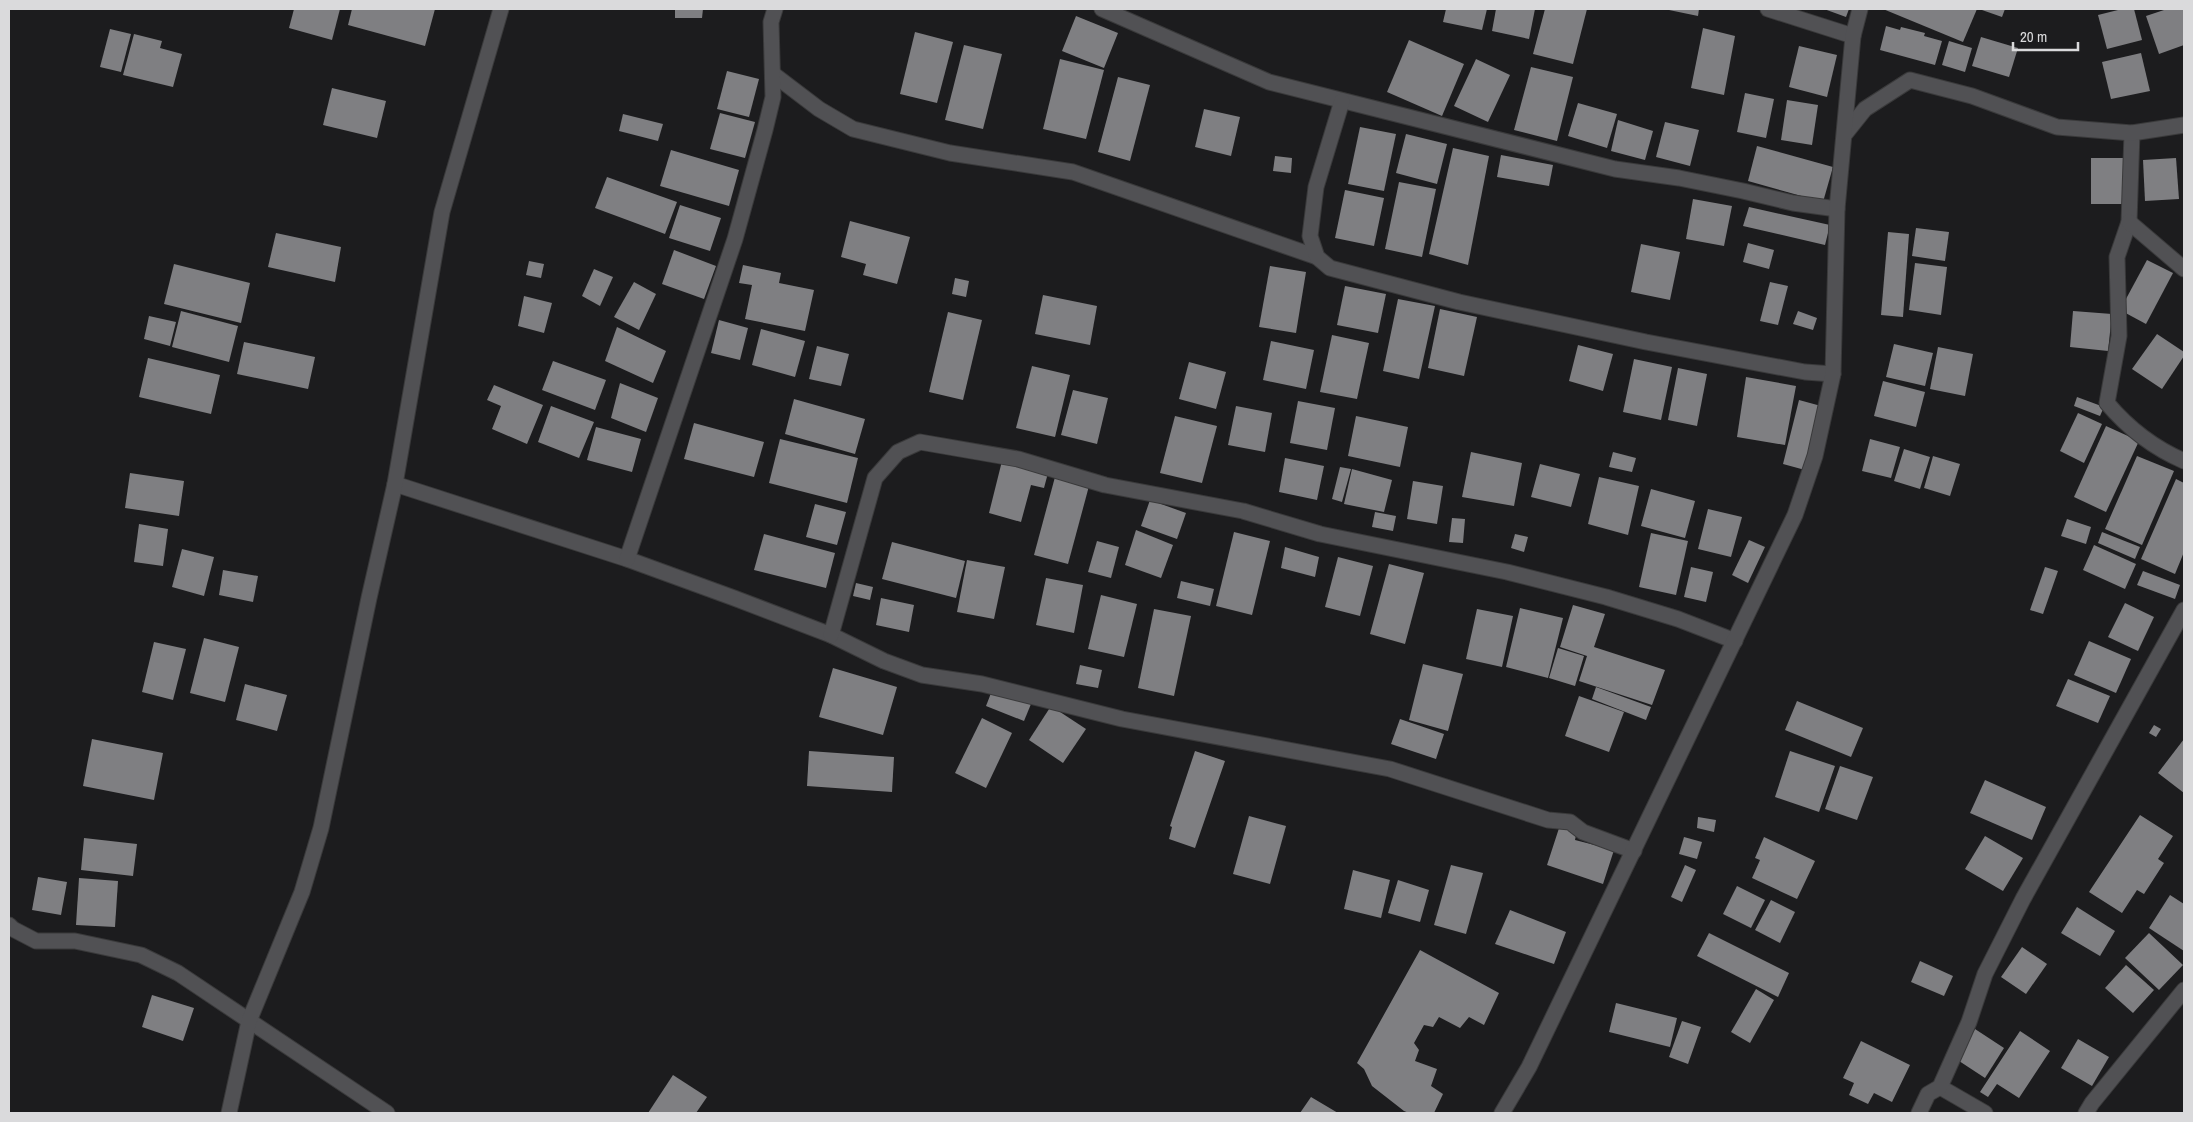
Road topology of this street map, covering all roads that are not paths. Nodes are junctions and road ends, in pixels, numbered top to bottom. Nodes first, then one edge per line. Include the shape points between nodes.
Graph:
1 (501, 9) edge
2 (774, 9) edge
3 (1102, 9) edge
4 (1768, 9) edge
5 (1860, 9) edge
6 (1853, 36) junction
7 (773, 74) junction
8 (1342, 101) junction
9 (2184, 125) edge
10 (2132, 133) junction
11 (1845, 134) junction
12 (1837, 209) junction
13 (2129, 222) junction
14 (1317, 257) junction
15 (2184, 269) edge
16 (1833, 374) junction
17 (2184, 462) edge
18 (395, 484) junction
19 (627, 559) junction
20 (2184, 610) edge
21 (832, 635) junction
22 (1735, 641) junction
23 (1634, 851) junction
24 (9, 924) edge
25 (2184, 990) edge
26 (249, 1022) junction
27 (1940, 1087) junction
28 (229, 1113) edge
29 (387, 1113) edge
30 (1502, 1113) edge
31 (1919, 1113) edge
32 (1984, 1113) edge
33 (2086, 1113) edge

1 - 18 street via 442,212
2 - 7 street via 771,22
3 - 8 street via 1268,82
4 - 6 street
5 - 6 street
6 - 11 street
7 - 14 street via 852,129 950,152 1073,172
7 - 19 street via 773,97 735,239
8 - 12 street via 1615,169
8 - 14 street via 1316,187 1310,236
9 - 10 street
10 - 11 street via 2057,127 1972,96 1910,80 1865,109
10 - 13 street
11 - 12 street
12 - 16 street
13 - 15 street
13 - 17 street via 2117,257 2119,336 2107,403 2122,421 2165,453
14 - 16 street via 1330,268 1459,302 1646,342 1805,372
16 - 22 street via 1815,456 1795,515
18 - 19 street
18 - 26 street via 321,828 302,892
19 - 21 street
20 - 27 street via 2023,900 1986,974
21 - 22 street via 875,478 898,452 920,442 1018,459 1105,485 1243,511 1320,534 1507,572 1606,597
21 - 23 street via 884,661 922,675 982,684 1122,718 1390,769 1548,820 1570,822 1583,832
22 - 23 street
23 - 30 street via 1529,1067
24 - 26 street via 36,940 75,941 141,955 178,973
25 - 33 street
26 - 28 street
26 - 29 street
27 - 31 street via 1928,1094
27 - 32 street

